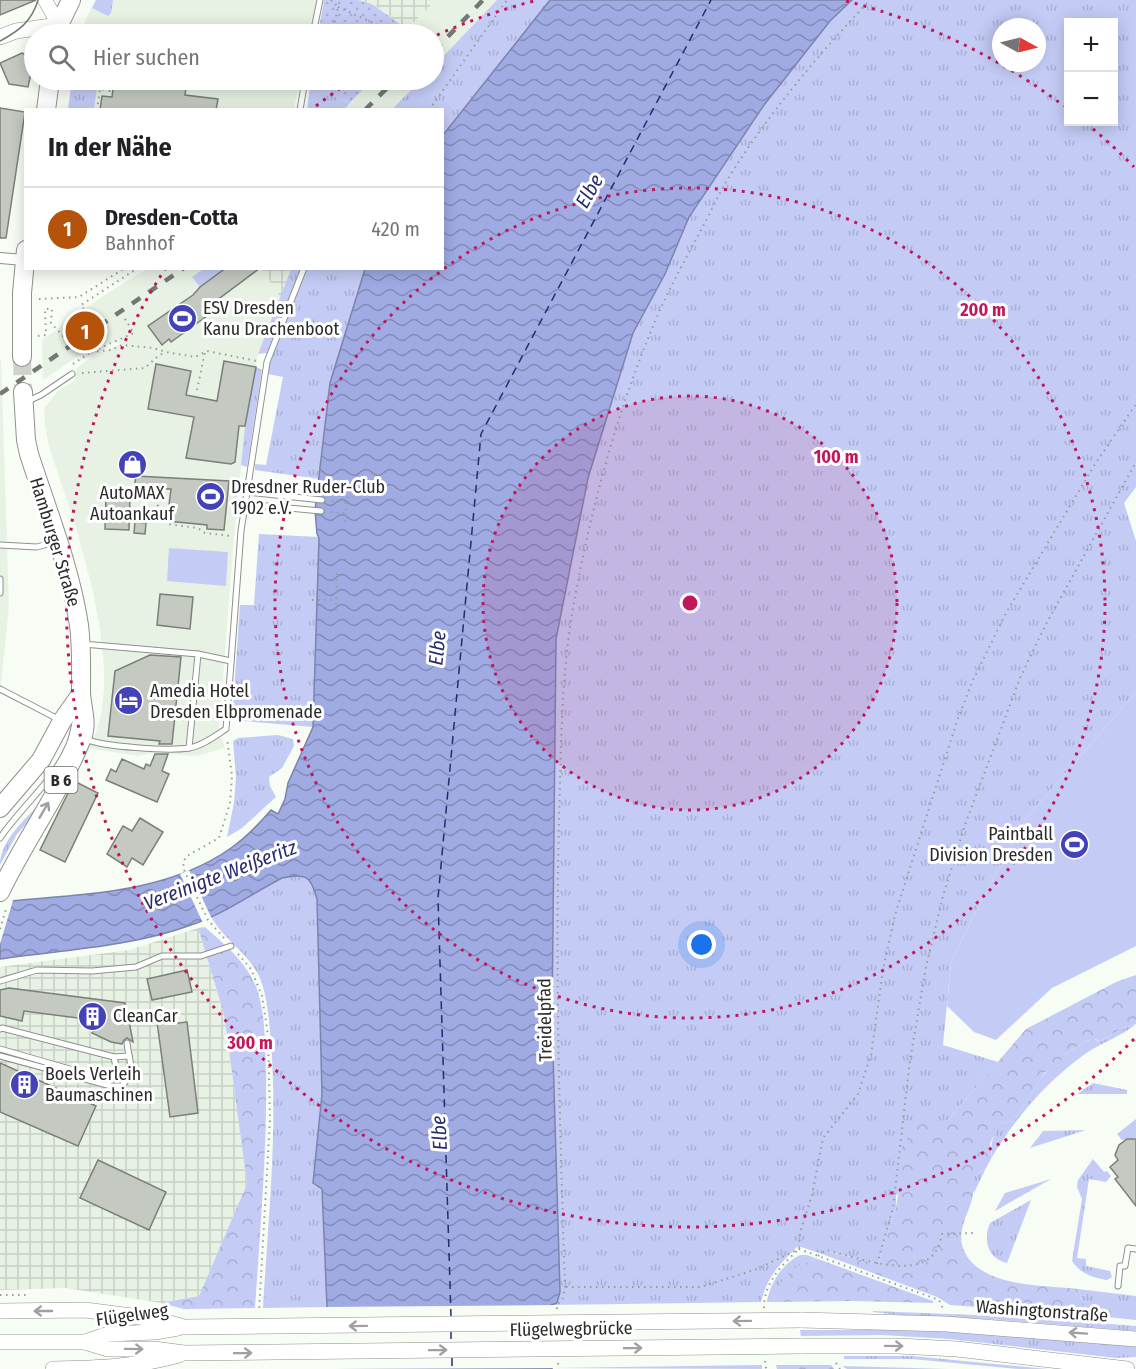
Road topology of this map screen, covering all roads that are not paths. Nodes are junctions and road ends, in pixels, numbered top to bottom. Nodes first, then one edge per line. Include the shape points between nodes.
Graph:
1 (45, 0) edge
2 (71, 0) edge
3 (320, 0) edge
4 (55, 24) edge
5 (61, 24) edge
6 (315, 24) edge
7 (24, 31) edge
8 (0, 37) edge
9 (48, 90) edge
10 (303, 90) edge
11 (45, 108) edge
12 (300, 108) edge
13 (24, 255) edge
14 (0, 258) edge
15 (24, 268) edge
16 (303, 270) edge
17 (22, 357) tunnel mouth
18 (72, 374) road end
19 (23, 398) joint
20 (246, 492) junction
21 (325, 500) road end
22 (244, 504) junction
23 (324, 511) road end
24 (57, 542) junction
25 (0, 545) edge
26 (0, 579) edge
27 (0, 593) edge
28 (81, 644) junction
29 (198, 654) junction
30 (231, 662) junction
31 (0, 689) edge
32 (81, 694) junction
33 (62, 721) junction
34 (82, 737) junction
35 (189, 748) junction
36 (0, 808) edge
37 (0, 838) edge
38 (4, 896) edge
39 (231, 946) road end
40 (0, 981) edge
41 (0, 1029) edge
42 (127, 1043) dead end
43 (0, 1049) edge
44 (0, 1056) edge
45 (129, 1056) junction
46 (114, 1057) junction
47 (1136, 1249) edge
48 (1118, 1286) dead end
49 (0, 1311) edge
50 (944, 1316) joint
51 (184, 1327) junction
52 (1136, 1338) edge
53 (0, 1342) edge
54 (85, 1342) junction
55 (184, 1353) junction
56 (53, 1369) edge
57 (1127, 1369) edge

1 - 4 street
2 - 5 main road
3 - 6 lane
7 - 8 main road
9 - 11 main road
10 - 12 lane
13 - 14 street
15 - 17 main road
16 - 20 lane via 267,362
18 - 19 lane via 41,395
19 - 24 main road, Hamburger Straße / B 6 via 29,454
20 - 21 lane
20 - 22 lane
22 - 23 lane
22 - 30 lane
24 - 25 lane via 38,547
24 - 28 main road, Hamburger Straße / B 6 via 74,598
26 - 27 lane
28 - 29 lane
28 - 32 main road, Hamburger Straße / B 6
29 - 30 lane
29 - 35 lane
30 - 35 lane via 226,729
31 - 33 lane
32 - 33 main road, B 6
32 - 34 main road, Hamburger Straße / B 6 via 85,724
32 - 37 lane via 72,736 59,764
33 - 36 main road, B 6 via 41,760
34 - 35 lane via 95,743
38 -> 34 main road, Hamburger Straße / B 6 via 15,861
39 - 40 lane via 201,956 162,956 136,967 37,970
41 - 46 lane
42 - 45 lane
43 - 46 lane via 111,1078 117,1072
44 - 45 lane via 111,1086 122,1086 130,1076
45 - 46 lane
47 - 48 lane via 1128,1248 1125,1266 1120,1266
51 -> 49 main road via 85,1310
50 -> 51 main road, Flügelwegbrücke, bridge
52 -> 50 main road, Washingtonstraße
51 - 54 main road, Flügelweg via 108,1334
53 - 54 main road, Flügelweg
54 -> 55 main road, Flügelweg via 108,1348
55 - 56 main road via 114,1368
55 -> 57 main road, Flügelwegbrücke, bridge via 898,1346

